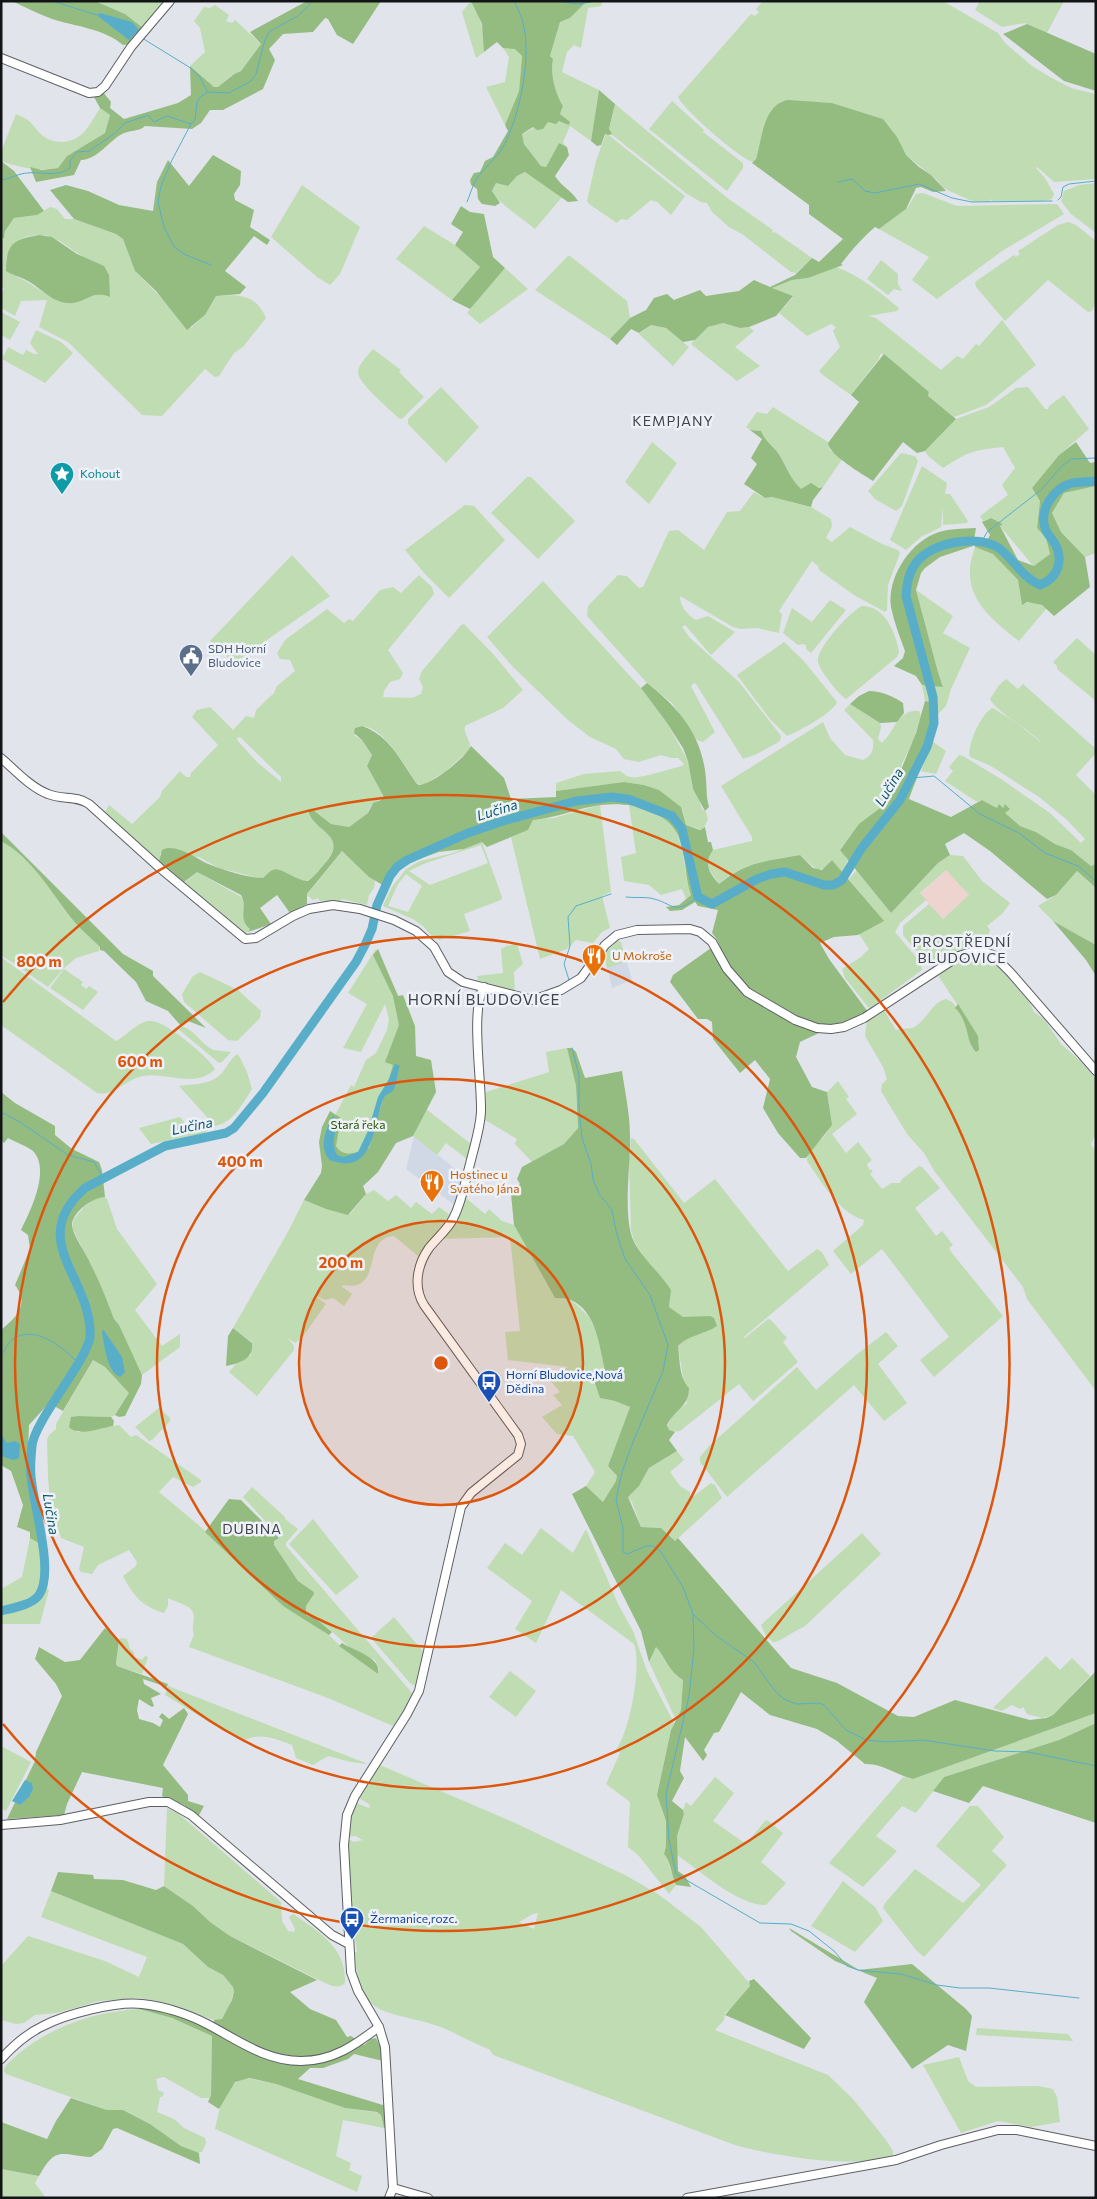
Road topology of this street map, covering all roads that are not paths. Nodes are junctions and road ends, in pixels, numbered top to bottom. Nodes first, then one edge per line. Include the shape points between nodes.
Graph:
1 (170, 1) edge
2 (1, 58) edge
3 (1, 758) edge
4 (484, 987) junction
5 (1096, 1072) edge
6 (1, 1825) edge
7 (349, 1944) junction
8 (379, 2027) junction
9 (1, 2059) edge
10 (1096, 2146) edge
11 (393, 2188) junction
12 (389, 2198) edge
13 (428, 2198) edge
14 (687, 2198) edge

1 - 2 street via 98,92 89,93
3 - 4 street via 43,792 86,802 243,938 256,938 309,909 346,906 373,912 416,931 434,947 453,976 467,984
4 - 5 street via 523,999 540,999 581,978 605,945 617,935 637,930 690,929 700,932 712,942 726,969 747,992 794,1020 816,1028 831,1029 864,1018 959,956 983,950 1010,972
4 - 7 street via 480,994 478,1026 481,1102 478,1130 456,1212 449,1226 422,1259 417,1285 424,1305 518,1435 521,1449 515,1458 471,1493 461,1507 419,1691 348,1811 344,1845
6 - 7 street via 60,1820 150,1802 168,1802 191,1815 332,1935
7 - 8 street via 354,1983
8 - 9 street via 338,2054 318,2060 294,2061 268,2056 205,2023 157,2006 124,2004 88,2010 42,2026
8 - 11 street via 386,2057
10 - 14 street via 1017,2130 998,2130 896,2160
11 - 12 street
11 - 13 street

